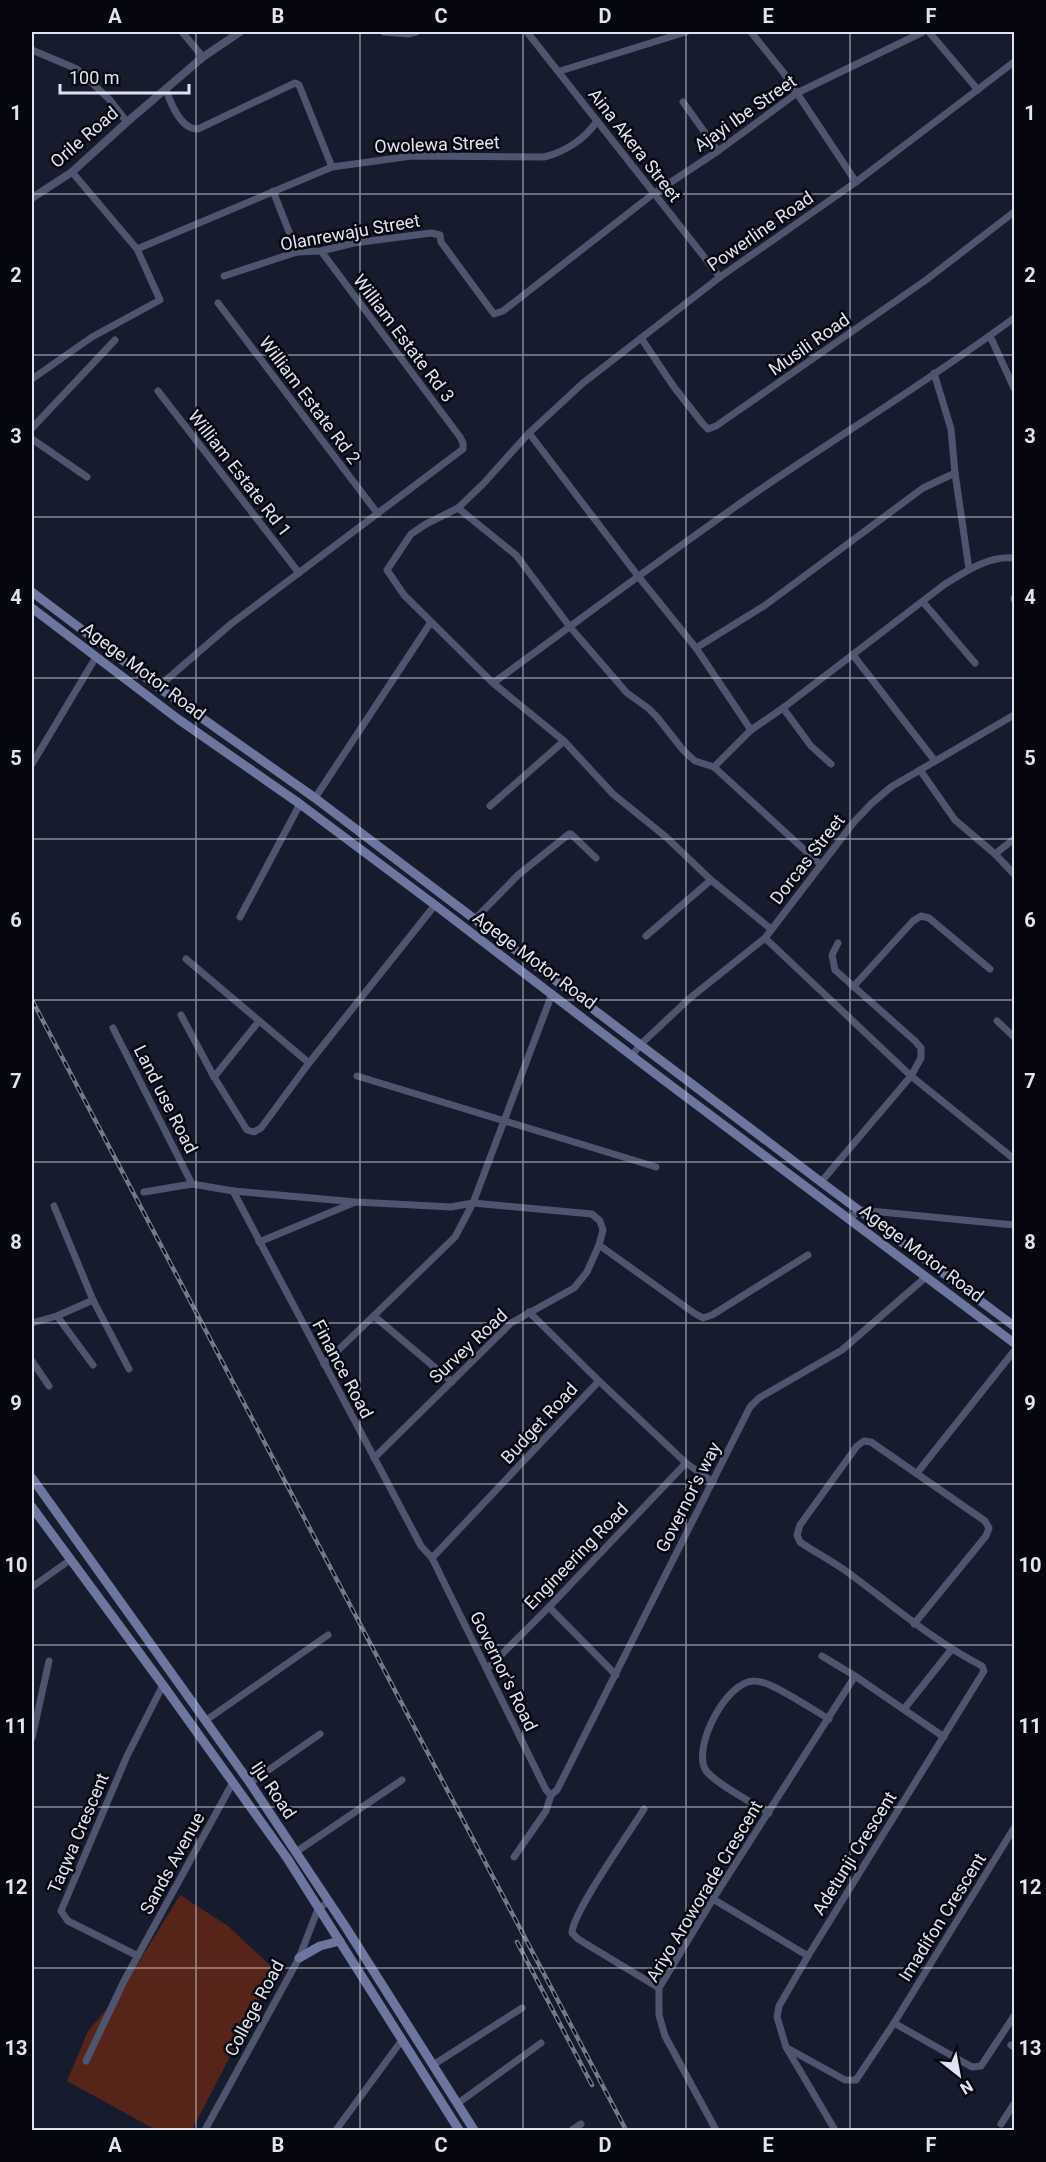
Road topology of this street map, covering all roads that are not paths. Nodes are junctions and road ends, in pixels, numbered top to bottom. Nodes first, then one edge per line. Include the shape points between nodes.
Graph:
1 (182, 32) edge
2 (240, 32) edge
3 (384, 32) edge
4 (416, 32) edge
5 (527, 32) edge
6 (686, 32) edge
7 (751, 32) edge
8 (922, 32) edge
9 (929, 32) edge
10 (32, 50) edge
11 (203, 57) junction
12 (1014, 62) edge
13 (560, 72) junction
14 (166, 90) junction
15 (978, 90) junction
16 (797, 93) junction
17 (683, 102) dead end
18 (597, 121) junction
19 (127, 122) junction
20 (718, 151) junction
21 (332, 167) junction
22 (72, 172) junction
23 (856, 182) junction
24 (273, 191) junction
25 (653, 194) junction
26 (32, 198) edge
27 (1014, 212) edge
28 (137, 249) junction
29 (321, 251) junction
30 (297, 252) junction
31 (224, 276) dead end
32 (720, 277) junction
33 (218, 303) dead end
34 (1014, 318) edge
35 (990, 336) junction
36 (641, 338) junction
37 (115, 340) dead end
38 (934, 373) junction
39 (32, 379) edge
40 (1014, 388) edge
41 (158, 391) dead end
42 (32, 428) edge
43 (529, 433) junction
44 (32, 439) edge
45 (955, 474) junction
46 (87, 477) dead end
47 (458, 508) junction
48 (378, 514) junction
49 (1014, 558) edge
50 (969, 569) junction
51 (299, 573) junction
52 (638, 576) junction
53 (32, 592) edge
54 (923, 602) junction
55 (32, 608) edge
56 (431, 622) junction
57 (570, 627) junction
58 (696, 648) junction
59 (853, 655) junction
60 (96, 657) junction
61 (975, 663) dead end
62 (493, 683) junction
63 (158, 687) junction
64 (783, 708) junction
65 (1014, 715) edge
66 (751, 730) junction
67 (564, 741) junction
68 (935, 761) junction
69 (32, 764) edge
70 (831, 764) dead end
71 (714, 767) junction
72 (920, 770) junction
73 (315, 798) junction
74 (300, 804) junction
75 (490, 806) dead end
76 (337, 815) junction
77 (329, 826) junction
78 (1014, 840) edge
79 (995, 854) junction
80 (596, 858) dead end
81 (402, 865) junction
82 (821, 865) junction
83 (1014, 874) edge
84 (394, 875) junction
85 (711, 880) junction
86 (435, 905) junction
87 (240, 917) dead end
88 (475, 919) junction
89 (771, 929) junction
90 (646, 936) dead end
91 (765, 938) junction
92 (838, 943) dead end
93 (186, 959) dead end
94 (990, 969) dead end
95 (853, 987) junction
96 (552, 994) junction
97 (181, 1015) dead end
98 (259, 1021) junction
99 (997, 1021) dead end
100 (113, 1028) dead end
101 (1014, 1037) edge
102 (641, 1044) junction
103 (632, 1055) junction
104 (309, 1063) junction
105 (357, 1076) dead end
106 (911, 1076) junction
107 (214, 1077) junction
108 (504, 1122) junction
109 (1014, 1159) edge
110 (656, 1167) dead end
111 (821, 1182) junction
112 (192, 1184) junction
113 (233, 1191) junction
114 (144, 1192) dead end
115 (356, 1202) junction
116 (472, 1203) junction
117 (54, 1206) dead end
118 (860, 1210) junction
119 (849, 1219) junction
120 (1014, 1225) edge
121 (259, 1242) junction
122 (599, 1245) junction
123 (808, 1255) dead end
124 (926, 1277) junction
125 (93, 1300) junction
126 (529, 1312) junction
127 (57, 1316) junction
128 (374, 1316) junction
129 (32, 1323) edge
130 (1014, 1326) edge
131 (1014, 1343) edge
132 (1014, 1351) edge
133 (32, 1361) edge
134 (324, 1364) junction
135 (93, 1365) dead end
136 (129, 1369) dead end
137 (599, 1381) junction
138 (452, 1382) junction
139 (49, 1386) dead end
140 (374, 1458) junction
141 (686, 1462) junction
142 (917, 1473) junction
143 (32, 1478) edge
144 (713, 1482) junction
145 (32, 1507) edge
146 (432, 1558) junction
147 (70, 1560) junction
148 (32, 1587) edge
149 (549, 1607) junction
150 (914, 1624) junction
151 (328, 1635) dead end
152 (951, 1650) junction
153 (822, 1656) dead end
154 (49, 1661) dead end
155 (486, 1669) junction
156 (616, 1675) junction
157 (855, 1676) junction
158 (163, 1684) junction
159 (904, 1709) junction
160 (829, 1719) junction
161 (205, 1721) junction
162 (320, 1734) dead end
163 (944, 1737) junction
164 (32, 1738) edge
165 (402, 1780) dead end
166 (250, 1783) junction
167 (232, 1784) junction
168 (551, 1796) junction
169 (644, 1809) dead end
170 (769, 1813) junction
171 (1014, 1828) edge
172 (296, 1852) junction
173 (514, 1857) dead end
174 (713, 1899) junction
175 (328, 1902) junction
176 (318, 1909) junction
177 (340, 1941) junction
178 (138, 1956) junction
179 (808, 1956) junction
180 (299, 1958) junction
181 (659, 1988) junction
182 (522, 2008) dead end
183 (1014, 2016) edge
184 (894, 2023) junction
185 (402, 2040) junction
186 (542, 2043) dead end
187 (786, 2047) junction
188 (86, 2061) dead end
189 (433, 2065) junction
190 (457, 2104) junction
191 (1014, 2104) edge
192 (1011, 2116) edge
193 (581, 2124) dead end
194 (1001, 2124) dead end
195 (455, 2128) edge
196 (205, 2130) edge
197 (336, 2130) edge
198 (474, 2130) edge
199 (572, 2130) edge
200 (716, 2130) edge
201 (835, 2130) edge

1 - 11 street
2 - 11 street, Orile Road
3 - 4 street
5 - 13 street, Aina Akera Street
6 - 13 street
7 - 16 street
8 - 16 street, Ajayi Ibe Street
9 - 15 street
10 - 19 street via 76,69
11 - 14 street, Orile Road
12 - 15 street, Powerline Road
13 - 18 street, Aina Akera Street
14 - 19 street, Orile Road
14 - 21 street via 173,108 188,127 198,129 295,83
15 - 23 street, Powerline Road
16 - 20 street, Ajayi Ibe Street
16 - 23 street
17 - 20 street
18 - 21 street, Owolewa Street via 561,153 544,157 412,156
18 - 25 street, Aina Akera Street
19 - 22 street, Orile Road
20 - 25 street, Ajayi Ibe Street
21 - 24 street, Owolewa Street
22 - 26 street, Orile Road
22 - 28 street
23 - 32 street, Powerline Road
24 - 28 street, Owolewa Street
24 - 30 street
25 - 29 street, Olanrewaju Street via 509,308 494,314 441,242 440,235 409,235
25 - 32 street, Aina Akera Street
27 - 36 street, Musili Road via 926,280 708,429
28 - 39 street via 160,300 92,337
29 - 30 street, Olanrewaju Street
29 - 48 street, William Estate Rd 3 via 463,442 463,449
30 - 31 street, Olanrewaju Street
32 - 36 street, Powerline Road
33 - 48 street, William Estate Rd 2
34 - 35 street
35 - 38 street
35 - 40 street
36 - 43 street, Powerline Road
37 - 42 street
38 - 45 street via 951,429
38 - 52 street
41 - 51 street, William Estate Rd 1
43 - 47 street, Powerline Road
43 - 52 street
44 - 46 street
45 - 50 street
45 - 58 street via 923,488 764,606
47 - 56 street, Powerline Road via 411,534 387,570 404,595
47 - 57 street via 516,555
48 - 51 street
49 - 50 street
50 - 54 street
51 - 63 street via 231,624
52 - 57 street
52 - 58 street
53 - 63 main road, Agege Motor Road
54 - 59 street
54 - 61 street
55 - 60 main road, Agege Motor Road
56 - 62 street
56 - 73 street
57 - 62 street
57 - 71 street via 683,750 695,761
58 - 66 street
59 - 64 street
59 - 68 street
60 - 69 street
60 - 74 main road, Agege Motor Road
62 - 67 street
63 - 73 main road, Agege Motor Road
64 - 66 street
64 - 70 street via 811,746
65 - 68 street, Dorcas Street
66 - 71 street
67 - 75 street
67 - 85 street via 613,794
68 - 72 street, Dorcas Street
71 - 82 street
72 - 79 street via 955,820
72 - 82 street, Dorcas Street via 871,804
73 - 76 main road, Agege Motor Road
74 - 77 main road, Agege Motor Road
74 - 87 street
76 - 77 main road
76 - 81 main road, Agege Motor Road
77 - 84 main road, Agege Motor Road
78 - 79 street
79 - 83 street
80 - 88 street via 568,834 518,875
81 - 84 main road
81 - 88 main road, Agege Motor Road
82 - 89 street, Dorcas Street
84 - 86 main road, Agege Motor Road
85 - 89 street
85 - 90 street
86 - 96 main road, Agege Motor Road
86 - 104 street
88 - 102 main road, Agege Motor Road
89 - 91 street, Dorcas Street
91 - 102 street, Dorcas Street via 698,991
91 - 106 street
92 - 95 street via 832,963
93 - 98 street
94 - 95 street via 929,918 921,916
95 - 106 street via 921,1048 921,1058
96 - 103 main road, Agege Motor Road
96 - 108 street
97 - 107 street
98 - 104 street
98 - 107 street
99 - 101 street
100 - 112 street, Land use Road
102 - 103 street, Dorcas Street
102 - 111 main road, Agege Motor Road
103 - 119 main road, Agege Motor Road
104 - 107 street via 254,1132 247,1130
105 - 108 street
106 - 109 street
106 - 111 street
108 - 110 street
108 - 116 street
111 - 118 main road, Agege Motor Road
112 - 113 street
112 - 114 street
113 - 115 street
113 - 121 street, Finance Road
115 - 116 street via 451,1207
115 - 121 street
116 - 122 street, Survey Road via 592,1214 603,1230
116 - 128 street via 455,1237
117 - 125 street
118 - 119 street
118 - 120 street
118 - 130 main road, Agege Motor Road
119 - 124 main road, Agege Motor Road
121 - 134 street, Finance Road
122 - 123 street via 703,1318
122 - 126 street, Survey Road via 587,1272 574,1288
124 - 131 main road, Agege Motor Road
124 - 144 street, Governor's way via 842,1350 759,1398 750,1407
125 - 127 street
125 - 136 street
126 - 137 street, Budget Road
126 - 138 street, Survey Road via 511,1323
127 - 129 street
127 - 135 street
128 - 134 street
128 - 138 street
132 - 142 street
133 - 139 street
134 - 140 street, Finance Road
137 - 141 street
137 - 146 street, Budget Road
138 - 140 street, Survey Road
140 - 146 street, Finance Road via 421,1546
141 - 144 street
141 - 149 street, Engineering Road
142 - 150 street, Adetunji Crescent via 985,1521 989,1528
142 - 150 street, Adetunji Crescent via 864,1441 800,1525 797,1535 800,1542 848,1572
143 - 161 main road, Iju Road
144 - 156 street, Governor's way
145 - 147 main road, Iju Road
146 - 155 street, Governor's Road
147 - 148 street
147 - 158 main road, Iju Road
149 - 155 street, Engineering Road
149 - 156 street
150 - 152 street, Adetunji Crescent
151 - 161 street
152 - 159 street
152 - 163 street, Adetunji Crescent via 984,1671
153 - 157 street
154 - 164 street
155 - 168 street, Governor's Road
156 - 168 street, Governor's way
157 - 159 street
157 - 160 street, Ariyo Aroworade Crescent
158 - 167 main road, Iju Road
158 - 178 street, Taqwa Crescent via 61,1911 68,1921
159 - 163 street
160 - 170 street, Ariyo Aroworade Crescent
160 - 170 street via 756,1680 747,1682 718,1708 705,1742 702,1760 706,1771
161 - 166 main road, Iju Road
162 - 166 street
163 - 179 street, Adetunji Crescent
165 - 172 street
166 - 172 main road, Iju Road
167 - 176 main road, Iju Road via 287,1858
167 - 178 street, Sands Avenue
168 - 173 street, Governor's way via 546,1811
169 - 181 street via 590,1893 572,1925 572,1933
170 - 174 street, Ariyo Aroworade Crescent
171 - 184 street, Imadifon Crescent
172 - 175 main road, Iju Road
174 - 179 street
174 - 181 street, Ariyo Aroworade Crescent
175 - 176 street
175 - 189 main road, Iju Road
176 - 177 main road, Iju Road
176 - 180 street, College Road
177 - 180 main road via 320,1946
177 - 185 main road, Iju Road
178 - 188 street, Sands Avenue
179 - 187 street, Adetunji Crescent via 777,2017
180 - 196 street, College Road
181 - 200 street, Ariyo Aroworade Crescent via 659,2015 665,2036
182 - 189 street
183 - 184 street via 981,2066 972,2067
184 - 187 street, Imadifon Crescent via 856,2080 844,2080
185 - 195 main road, Iju Road
185 - 197 street
186 - 190 street
187 - 201 street, Adetunji Crescent
189 - 190 main road, Iju Road
190 - 198 main road, Iju Road
191 - 192 street
192 - 194 street
193 - 199 street

